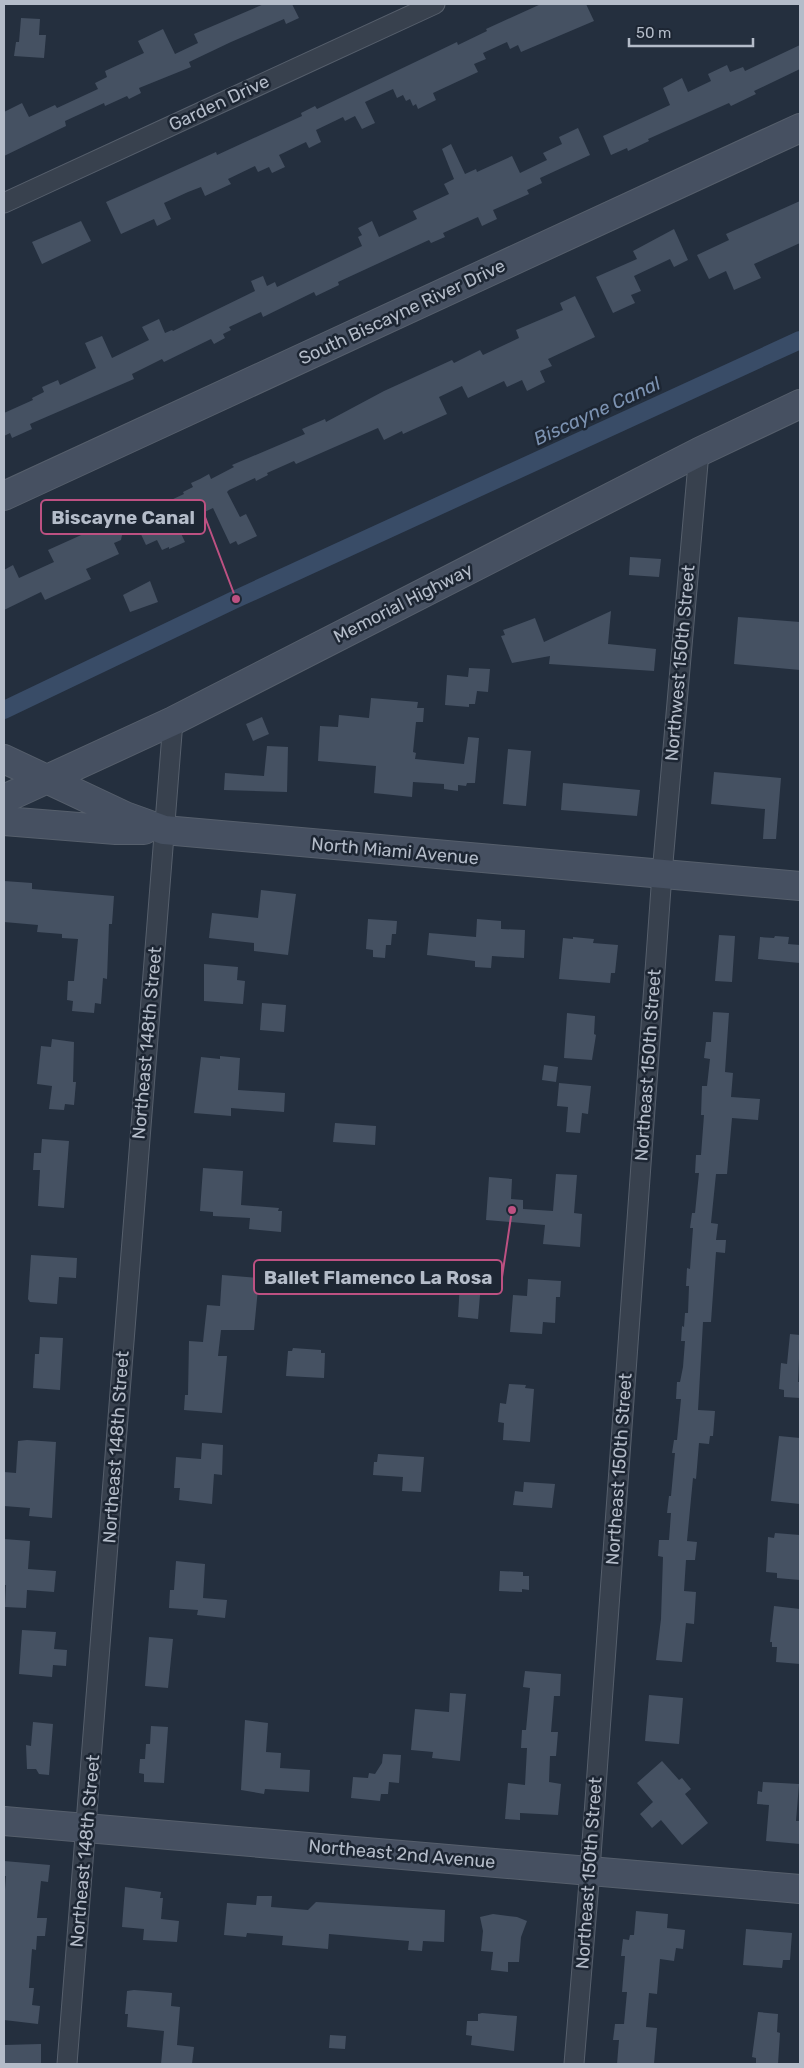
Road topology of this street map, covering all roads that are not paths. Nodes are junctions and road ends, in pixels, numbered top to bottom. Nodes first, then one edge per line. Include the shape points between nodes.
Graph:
1 (434, 4) edge
2 (800, 128) edge
3 (4, 203) edge
4 (800, 404) edge
5 (699, 452) junction
6 (4, 496) edge
7 (173, 721) junction
8 (4, 758) edge
9 (47, 779) junction
10 (4, 799) edge
11 (4, 821) edge
12 (164, 830) junction
13 (662, 874) junction
14 (800, 886) edge
15 (4, 1821) edge
16 (87, 1828) junction
17 (590, 1870) junction
18 (800, 1889) edge
19 (67, 2064) edge
20 (574, 2064) edge

1 - 3 street, Garden Drive
2 - 6 street, South Biscayne River Drive
4 - 5 street, Memorial Highway
5 - 7 street, Memorial Highway
5 - 13 street, Northwest 150th Street
7 - 9 street, Memorial Highway
7 - 12 street, Northeast 148th Street
8 - 9 street, North Miami Avenue
9 - 10 street, Memorial Highway
9 - 12 street, North Miami Avenue via 125,816
11 - 12 street via 116,830
12 - 13 street, North Miami Avenue
12 - 16 street, Northeast 148th Street
13 - 14 street, North Miami Avenue
13 - 17 street, Northeast 150th Street
15 - 16 street, Northeast 2nd Avenue
16 - 17 street, Northeast 2nd Avenue
16 - 19 street, Northeast 148th Street
17 - 18 street, Northeast 2nd Avenue
17 - 20 street, Northeast 150th Street

